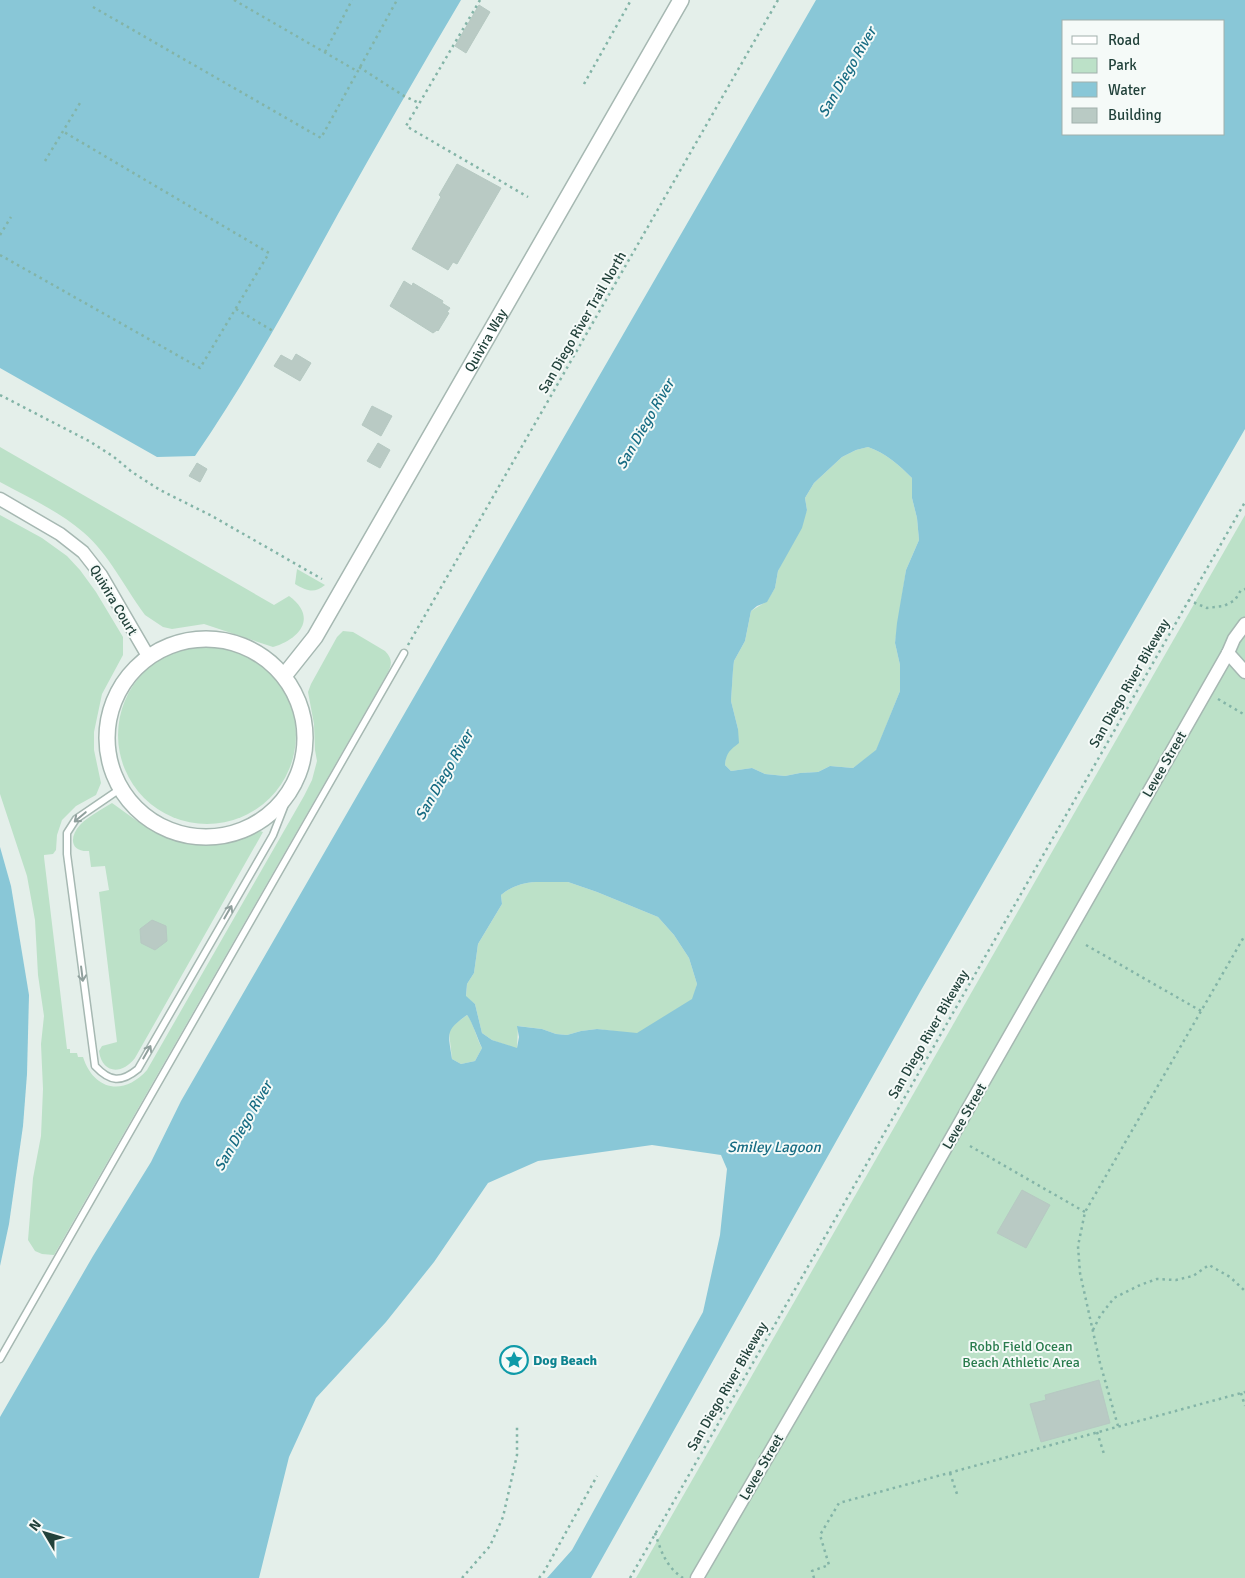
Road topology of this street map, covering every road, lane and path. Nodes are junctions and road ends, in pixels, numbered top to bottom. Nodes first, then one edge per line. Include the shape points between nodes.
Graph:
1 (234, 0) edge
2 (352, 0) edge
3 (397, 0) edge
4 (480, 0) edge
5 (631, 0) edge
6 (681, 0) edge
7 (778, 0) edge
8 (93, 7) dead end
9 (325, 52) junction
10 (359, 67) junction
11 (357, 71) junction
12 (584, 84) dead end
13 (80, 103) dead end
14 (419, 103) junction
15 (64, 132) junction
16 (45, 161) dead end
17 (528, 197) dead end
18 (11, 217) dead end
19 (0, 234) edge
20 (0, 255) edge
21 (236, 309) junction
22 (273, 331) dead end
23 (0, 395) edge
24 (0, 499) edge
25 (1245, 502) edge
26 (322, 579) dead end
27 (1245, 588) edge
28 (1188, 600) junction
29 (1245, 624) edge
30 (404, 653) joint
31 (1228, 653) junction
32 (148, 656) junction
33 (1245, 672) edge
34 (284, 676) junction
35 (1205, 692) junction
36 (1245, 715) edge
37 (120, 789) junction
38 (291, 789) junction
39 (1245, 935) edge
40 (1086, 945) dead end
41 (1202, 1011) junction
42 (970, 1146) dead end
43 (1085, 1212) junction
44 (1245, 1291) edge
45 (1093, 1330) junction
46 (0, 1360) edge
47 (1245, 1392) edge
48 (1241, 1393) junction
49 (1245, 1406) edge
50 (517, 1424) dead end
51 (1118, 1426) junction
52 (1097, 1432) junction
53 (1104, 1454) dead end
54 (950, 1473) junction
55 (597, 1476) dead end
56 (957, 1494) dead end
57 (655, 1534) junction
58 (462, 1578) edge
59 (539, 1578) edge
60 (630, 1578) edge
61 (683, 1578) edge
62 (697, 1578) edge
63 (814, 1578) edge

1 - 9 path
2 - 9 path
3 - 10 path
4 - 14 path
5 - 12 path
6 - 34 street, Quivira Way via 315,637
7 - 30 path, San Diego River Trail North
8 - 11 path via 320,138
9 - 11 path
10 - 11 path
10 - 14 path
13 - 15 path
14 - 17 path via 406,126
15 - 16 path
15 - 21 path via 269,253
18 - 19 path
20 - 21 path via 200,368
21 - 22 path
23 - 26 path via 89,442 160,490
24 - 32 street, Quivira Court via 84,552
25 - 28 path, San Diego River Bikeway
27 - 28 path via 1235,600 1224,606 1207,608
28 - 57 path, San Diego River Bikeway
29 - 31 street, Levee Street
30 - 46 lane
31 - 33 street
31 - 35 street, Levee Street
32 - 34 street via 170,644 195,638 220,639 245,646 267,658
32 - 37 street via 127,677 112,703 106,732 108,762
34 - 38 street via 299,702 305,731 302,761
35 - 36 path
35 - 62 street, Levee Street
37 - 38 street via 138,812 162,828 190,836 220,837 248,828 272,812
37 -> 38 lane via 76,819 67,833 67,854 95,1066 104,1075 114,1078 127,1078 138,1069 272,835
39 - 41 path
40 - 41 path
41 - 43 path
42 - 43 path
43 - 45 path via 1078,1246
44 - 45 path via 1230,1277 1209,1265 1193,1276 1176,1280 1157,1279 1114,1298
45 - 51 path
47 - 48 path
48 - 49 path
48 - 51 path
50 - 58 path via 517,1456 503,1517 490,1546
51 - 52 path
52 - 53 path
52 - 54 path
54 - 56 path
54 - 63 path via 838,1503 820,1535 829,1565 812,1571
55 - 59 path
57 - 60 path, San Diego River Bikeway
57 - 61 path via 669,1566

